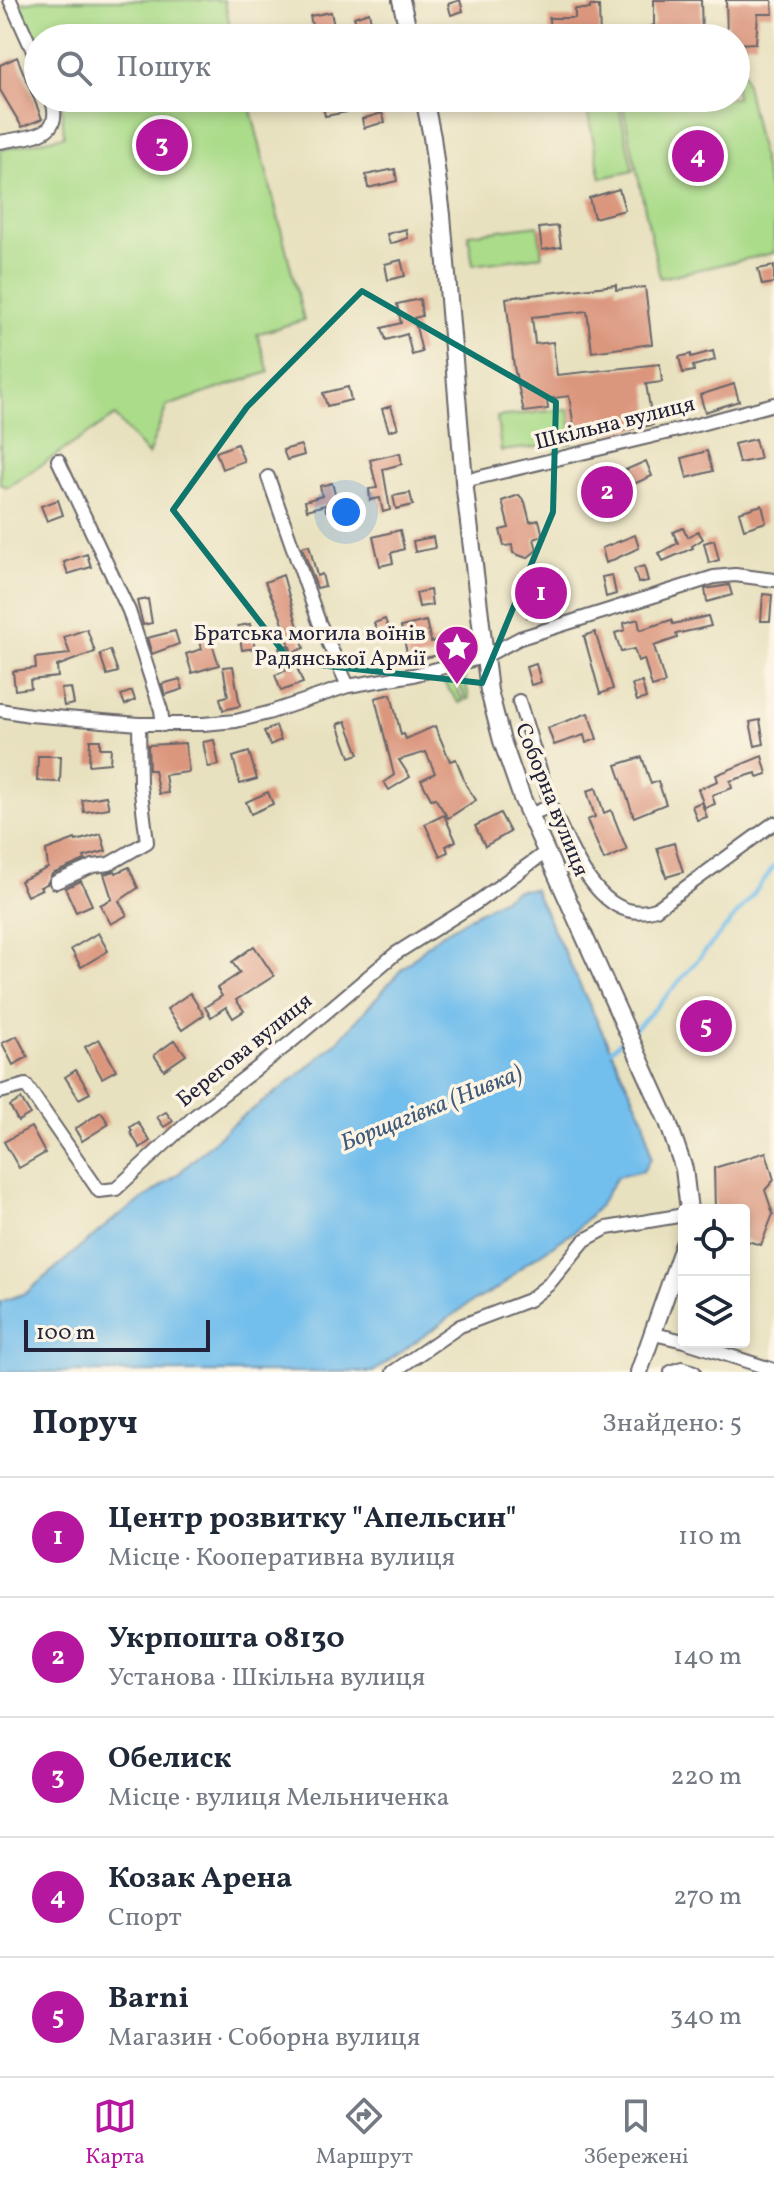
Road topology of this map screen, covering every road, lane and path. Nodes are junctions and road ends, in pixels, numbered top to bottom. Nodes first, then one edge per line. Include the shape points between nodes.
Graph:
1 (10, 0) edge
2 (401, 0) edge
3 (407, 24) edge
4 (24, 31) edge
5 (56, 112) edge
6 (426, 112) edge
7 (0, 142) edge
8 (774, 404) edge
9 (58, 460) dead end
10 (268, 477) dead end
11 (464, 481) junction
12 (774, 580) edge
13 (484, 657) junction
14 (348, 686) junction
15 (519, 701) dead end
16 (0, 710) edge
17 (139, 724) junction
18 (163, 725) junction
19 (551, 806) junction
20 (529, 815) junction
21 (774, 823) edge
22 (546, 852) junction
23 (56, 882) dead end
24 (0, 1092) edge
25 (688, 1204) edge
26 (678, 1216) edge
27 (678, 1262) edge
28 (654, 1334) junction
29 (678, 1340) edge
30 (707, 1348) edge
31 (743, 1358) junction
32 (408, 1367) edge
33 (774, 1370) edge
34 (393, 1372) edge
35 (639, 1372) edge
36 (671, 1372) edge
37 (694, 1372) edge
38 (739, 1372) edge

1 - 4 street
2 - 3 main road
5 - 7 street via 46,131
6 - 11 main road, Соборна вулиця via 442,215
8 - 11 street, Шкільна вулиця
9 - 18 street via 129,611
10 - 14 street via 319,622
11 - 13 main road, Соборна вулиця
12 - 13 street via 714,577 520,638
13 - 14 street
13 - 20 main road, Соборна вулиця via 502,741
14 - 18 street via 236,721
15 - 19 street
16 - 17 street
17 - 18 street
17 - 23 street via 147,842 109,864
19 - 20 street
19 - 21 street via 590,880 605,898 634,914 656,909
20 - 22 main road, Соборна вулиця
22 - 24 street, Берегова вулиця via 395,954 196,1115 116,1189 99,1191 26,1085
22 - 25 main road, Соборна вулиця via 668,1122 684,1169
26 - 32 street via 607,1228 585,1240 529,1300 460,1326
27 - 28 main road
28 - 29 street
28 - 35 main road
30 - 31 street
31 - 33 street
31 - 38 street
32 - 34 street
36 - 37 street

